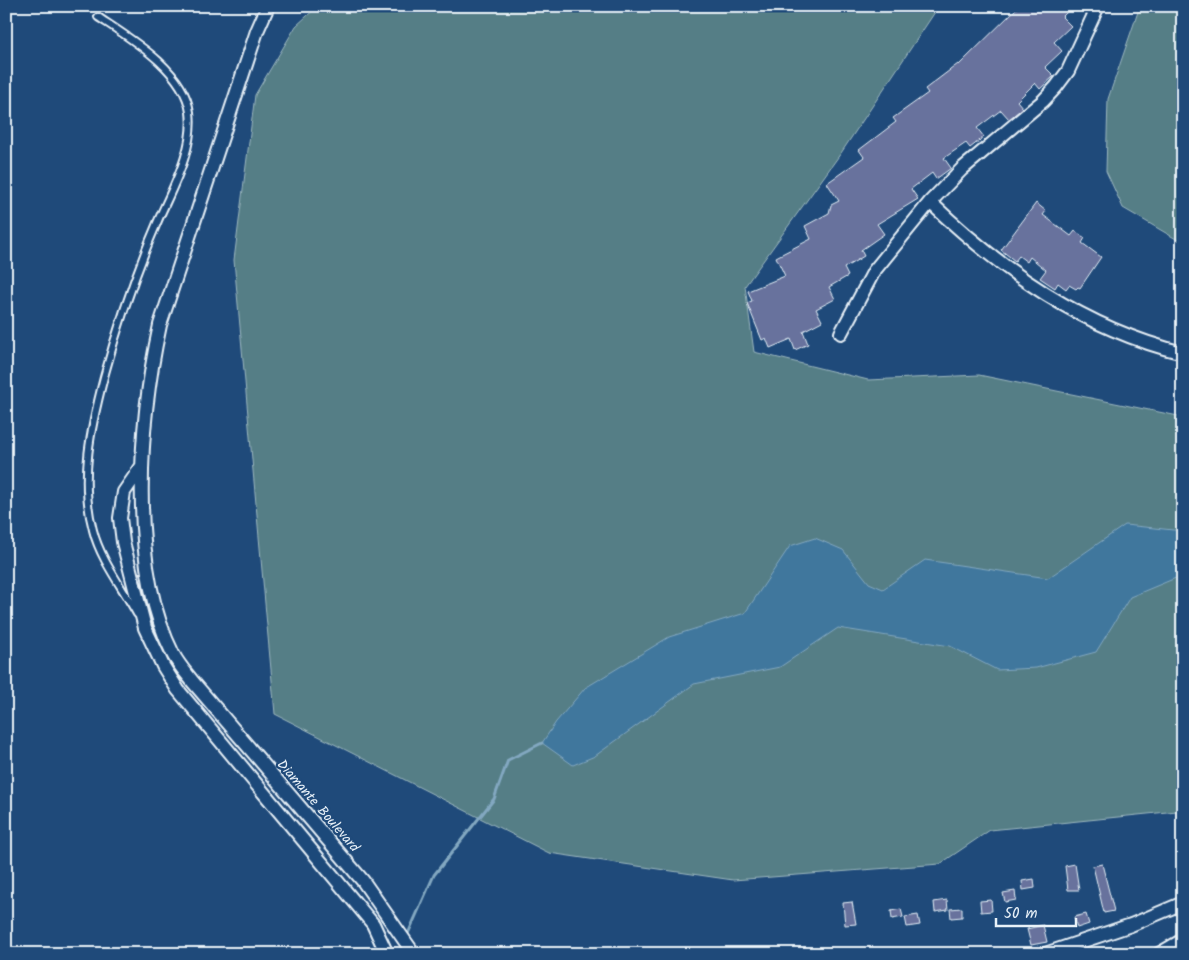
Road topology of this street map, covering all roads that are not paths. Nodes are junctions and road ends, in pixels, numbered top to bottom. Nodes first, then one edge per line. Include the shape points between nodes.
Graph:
1 (268, 6) edge
2 (1098, 6) edge
3 (98, 17) dead end
4 (930, 202) junction
5 (841, 333) dead end
6 (1183, 353) edge
7 (142, 466) junction
8 (145, 628) junction
9 (1183, 903) edge
10 (1183, 940) edge
11 (386, 954) edge
12 (414, 954) edge
13 (1045, 954) edge
14 (1159, 954) edge

1 - 7 street, Diamante Boulevard via 160,325 150,373
2 - 4 street via 1068,71 1056,87
3 - 8 lane via 164,66 183,90 190,112 186,150 136,269 120,320 90,434 87,458 87,495 93,531
4 - 5 street via 874,271
4 - 6 street via 964,235 1015,276 1048,296 1122,333
7 - 8 street via 124,492 120,518 129,574
7 - 12 street, Diamante Boulevard via 142,503 151,584 161,624 174,655 193,682 363,881
8 - 11 street via 178,690 373,924
9 - 13 street via 1131,925
10 - 14 street

